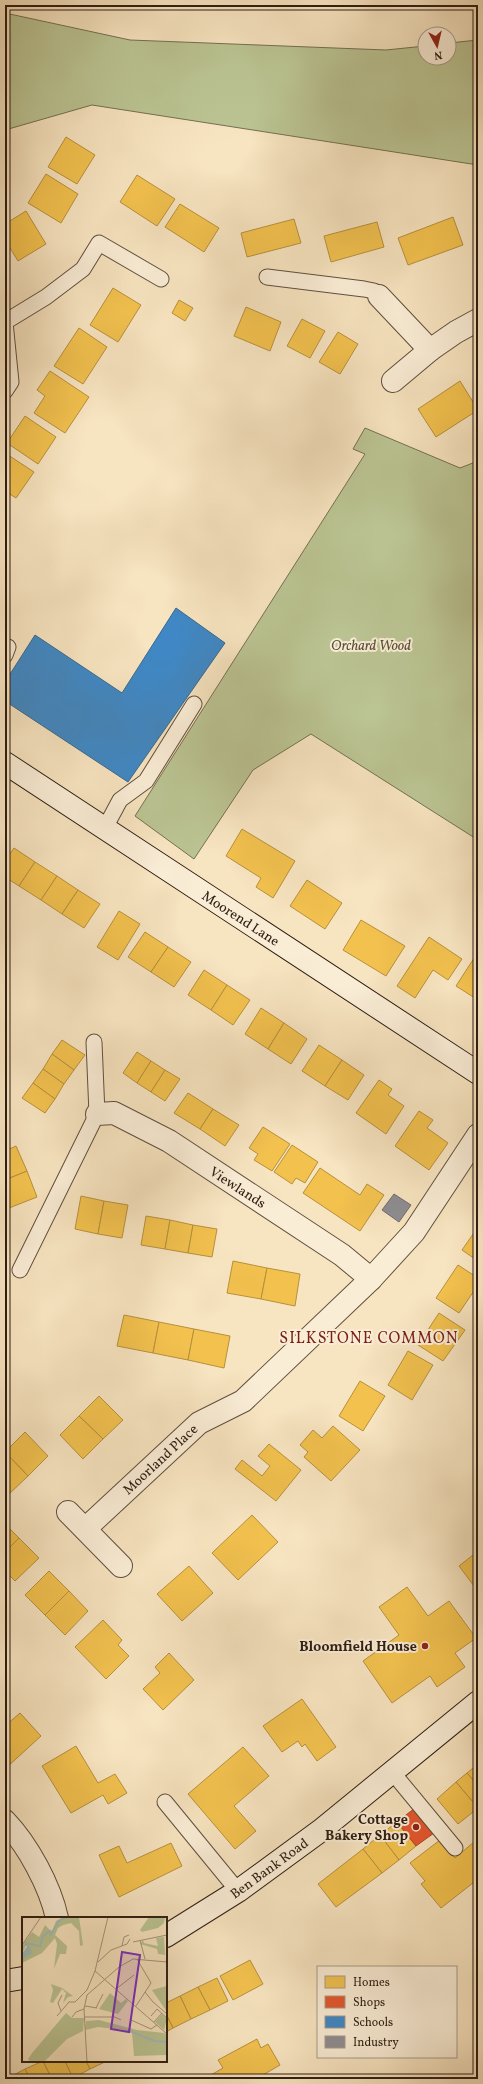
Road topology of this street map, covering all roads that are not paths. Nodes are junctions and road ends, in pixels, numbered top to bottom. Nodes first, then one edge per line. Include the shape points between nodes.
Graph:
1 (267, 277) dead end
2 (161, 279) dead end
3 (380, 296) joint
4 (478, 320) edge
5 (5, 322) edge
6 (430, 350) junction
7 (393, 381) dead end
8 (5, 391) edge
9 (194, 704) dead end
10 (5, 763) edge
11 (105, 828) junction
12 (94, 1042) dead end
13 (478, 1073) edge
14 (97, 1114) junction
15 (478, 1136) edge
16 (20, 1270) dead end
17 (371, 1279) junction
18 (68, 1512) dead end
19 (85, 1529) junction
20 (121, 1566) dead end
21 (478, 1702) edge
22 (393, 1772) junction
23 (165, 1802) dead end
24 (5, 1821) edge
25 (455, 1848) dead end
26 (238, 1891) junction
27 (57, 1917) edge
28 (167, 1935) edge
29 (22, 1978) edge
30 (5, 1981) edge

1 - 3 lane via 364,289
2 - 5 lane via 99,243 83,269 46,297
3 - 6 street
4 - 6 street
5 - 8 lane via 11,382
6 - 7 street
9 - 11 lane via 146,781 120,800
10 - 11 street, Moorend Lane
11 - 13 street, Moorend Lane
12 - 14 lane
14 - 16 lane
14 - 17 street, Viewlands via 114,1113 169,1141 342,1255
15 - 17 street via 414,1232
17 - 19 street, Moorland Place via 243,1401 199,1423
18 - 19 street
19 - 20 street
21 - 22 street, Ben Bank Road
22 - 25 lane
22 - 26 street, Ben Bank Road via 320,1831
23 - 26 lane
24 - 27 street via 42,1875
26 - 28 street, Ben Bank Road
29 - 30 street

